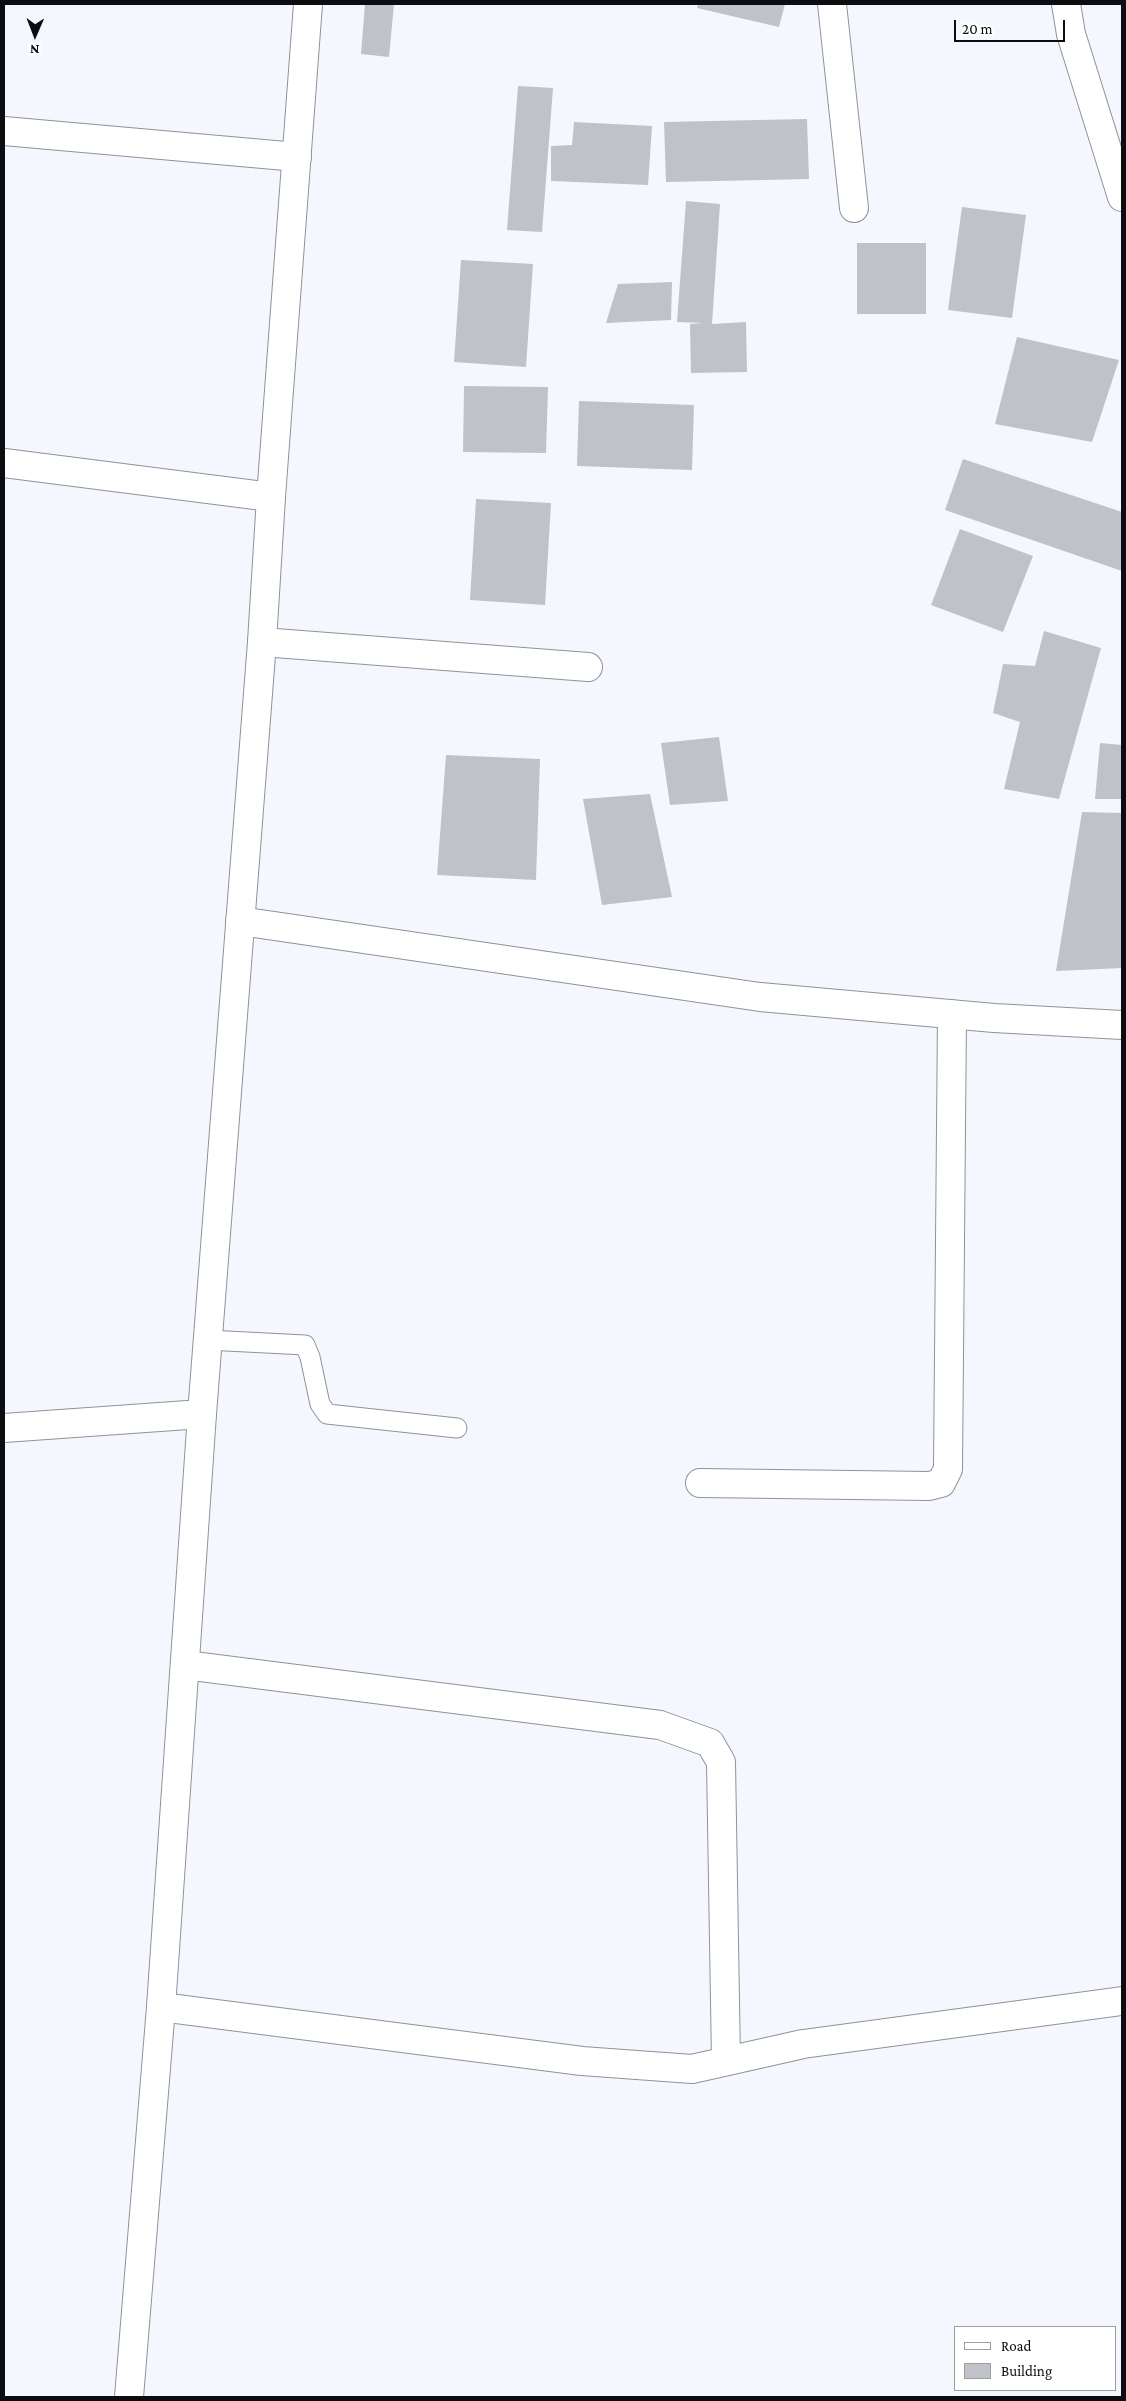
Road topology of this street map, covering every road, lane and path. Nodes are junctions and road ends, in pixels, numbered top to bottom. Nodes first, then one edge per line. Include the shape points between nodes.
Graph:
1 (308, 4) edge
2 (832, 4) edge
3 (1066, 4) edge
4 (4, 131) edge
5 (1114, 144) edge
6 (296, 157) junction
7 (1122, 197) edge
8 (854, 208) dead end
9 (4, 463) edge
10 (271, 498) junction
11 (262, 642) junction
12 (588, 667) dead end
13 (240, 921) junction
14 (952, 1014) junction
15 (1122, 1025) edge
16 (208, 1340) junction
17 (202, 1414) junction
18 (4, 1428) edge
19 (457, 1428) dead end
20 (700, 1483) dead end
21 (184, 1665) junction
22 (1122, 2001) edge
23 (161, 2007) junction
24 (726, 2061) junction
25 (129, 2397) edge

1 - 6 street
2 - 8 street
3 - 5 street via 1071,34
4 - 6 street
5 - 7 street
6 - 10 street
9 - 10 street
10 - 11 street
11 - 12 street
11 - 13 street
13 - 14 street via 760,997
13 - 16 street
14 - 15 street
14 - 20 street via 948,1469 941,1483 929,1486
16 - 17 street
16 - 19 lane via 305,1345 320,1404 327,1414
17 - 18 street
17 - 21 street
21 - 23 street
21 - 24 street via 660,1725 710,1743 721,1762
22 - 24 street via 803,2044
23 - 24 street via 582,2061 692,2069
23 - 25 street

